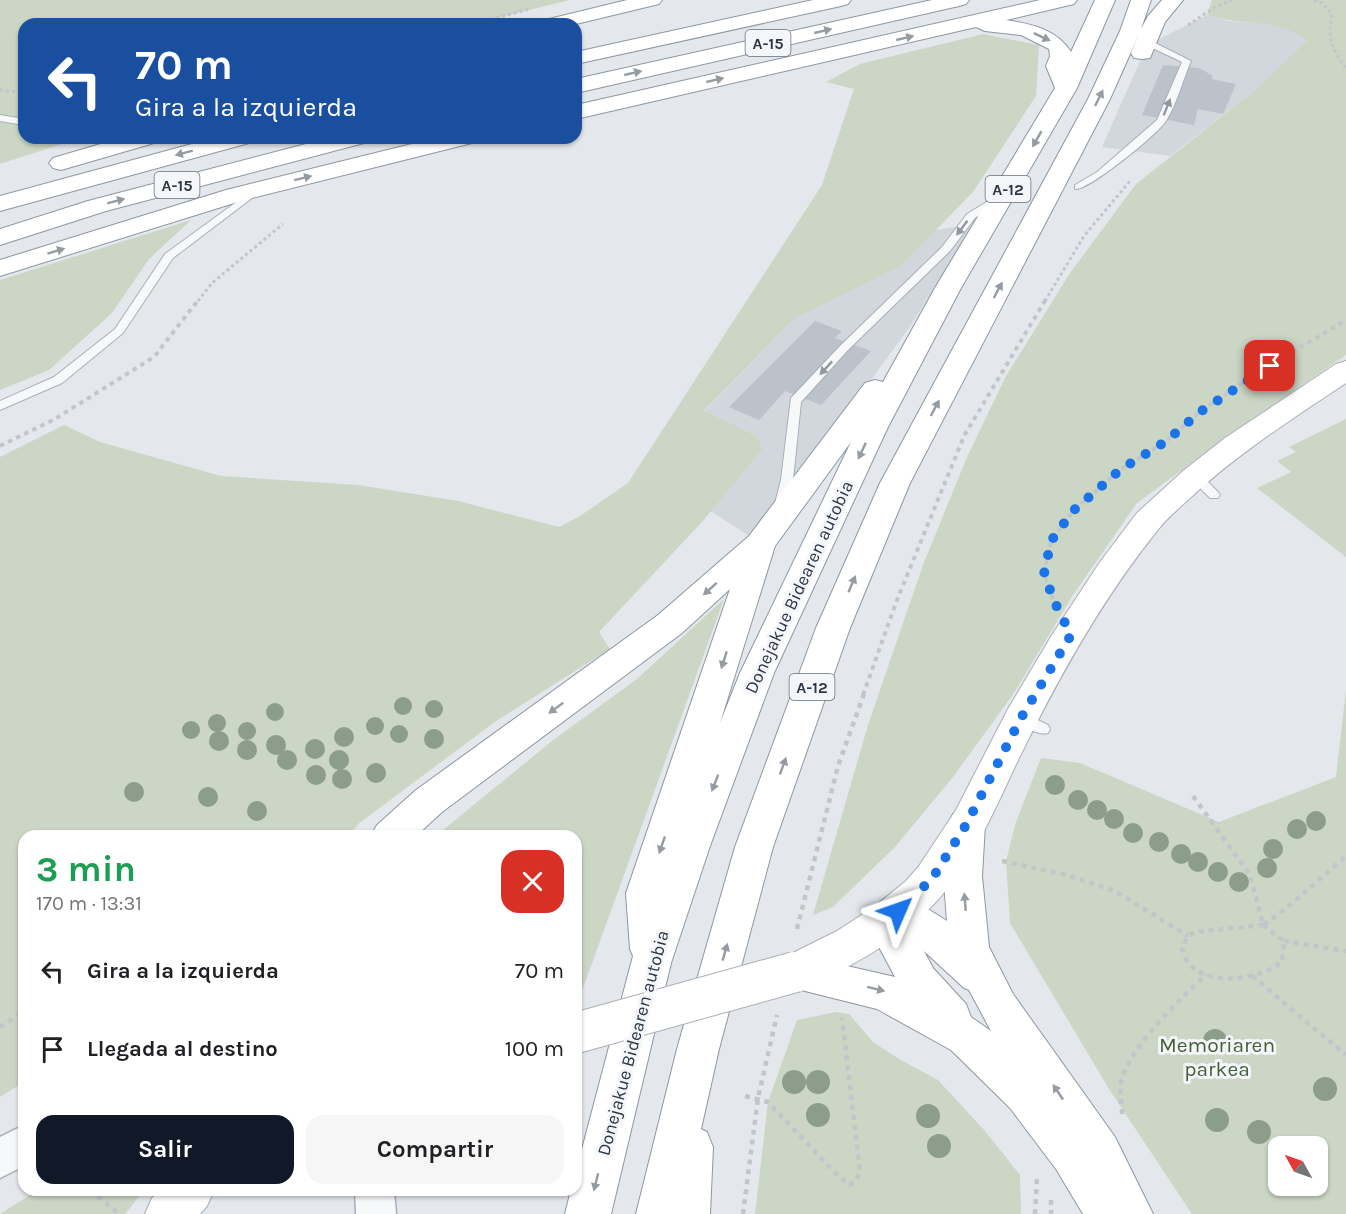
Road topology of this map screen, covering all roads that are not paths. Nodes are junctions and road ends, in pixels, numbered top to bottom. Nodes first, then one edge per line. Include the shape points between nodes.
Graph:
1 (652, 0) edge
2 (841, 0) edge
3 (959, 0) edge
4 (1067, 0) edge
5 (1105, 0) edge
6 (1141, 0) edge
7 (1173, 0) edge
8 (577, 18) edge
9 (944, 29) junction
10 (1152, 44) junction
11 (582, 57) edge
12 (582, 85) edge
13 (1066, 88) junction
14 (582, 111) edge
15 (0, 118) edge
16 (18, 121) edge
17 (119, 144) edge
18 (218, 144) edge
19 (333, 144) edge
20 (440, 144) edge
21 (45, 168) dead end
22 (1078, 187) junction
23 (257, 190) junction
24 (1007, 192) junction
25 (0, 204) edge
26 (1042, 205) junction
27 (0, 237) edge
28 (0, 268) edge
29 (948, 288) junction
30 (1346, 370) edge
31 (0, 406) edge
32 (768, 532) junction
33 (966, 825) junction
34 (397, 830) edge
35 (891, 916) junction
36 (809, 960) junction
37 (651, 963) junction
38 (986, 982) junction
39 (582, 1031) edge
40 (966, 1036) junction
41 (698, 1049) junction
42 (18, 1148) edge
43 (0, 1160) edge
44 (186, 1196) edge
45 (375, 1196) edge
46 (168, 1214) edge
47 (376, 1214) edge
48 (588, 1214) edge
49 (660, 1214) edge
50 (687, 1214) edge
51 (1108, 1214) edge
52 (1130, 1214) edge

1 - 8 main road
2 - 11 main road, A-15
12 -> 3 main road, A-15
4 - 9 main road
5 - 13 main road, Donejakue Bidearen autobia / A-12
26 -> 6 main road, A-12 via 1099,99
7 - 10 main road via 1155,20
9 -> 13 main road via 992,24 1041,36 1060,51 1057,66
14 -> 9 main road
10 - 22 main road
22 -> 10 lane via 1100,174 1161,121 1187,61
13 -> 24 main road, Donejakue Bidearen autobia / A-12
15 - 16 lane
17 - 21 main road
18 -> 25 main road, A-15
27 -> 19 main road, A-15 via 97,206
23 -> 20 main road
22 - 26 main road
28 -> 23 main road
23 - 31 lane via 169,256 119,331 58,380
24 - 29 main road, Donejakue Bidearen autobia / A-12
24 -> 32 lane via 971,216 946,249 795,401 787,480
41 -> 26 main road, A-12 via 754,847 833,628 895,483
29 - 32 main road
29 -> 37 main road, Donejakue Bidearen autobia / A-12 via 873,427 757,673
30 - 33 main road via 1270,420 1204,485 1147,522 1071,635 1032,724
32 -> 34 main road via 670,624 429,801
32 -> 37 main road via 646,893
33 - 35 main road via 932,879
38 -> 33 main road via 969,948 963,867
35 - 36 main road via 862,937
35 - 38 main road via 933,934
35 - 40 main road via 919,981
36 - 39 main road, bridge
36 -> 40 main road via 885,992
37 -> 48 main road, Donejakue Bidearen autobia / A-12
52 -> 38 main road via 1099,1153 998,1007
40 - 51 main road via 1025,1093 1072,1153
41 - 49 main road, A-12
41 - 50 main road
42 - 43 street
44 - 46 main road
45 - 47 street

